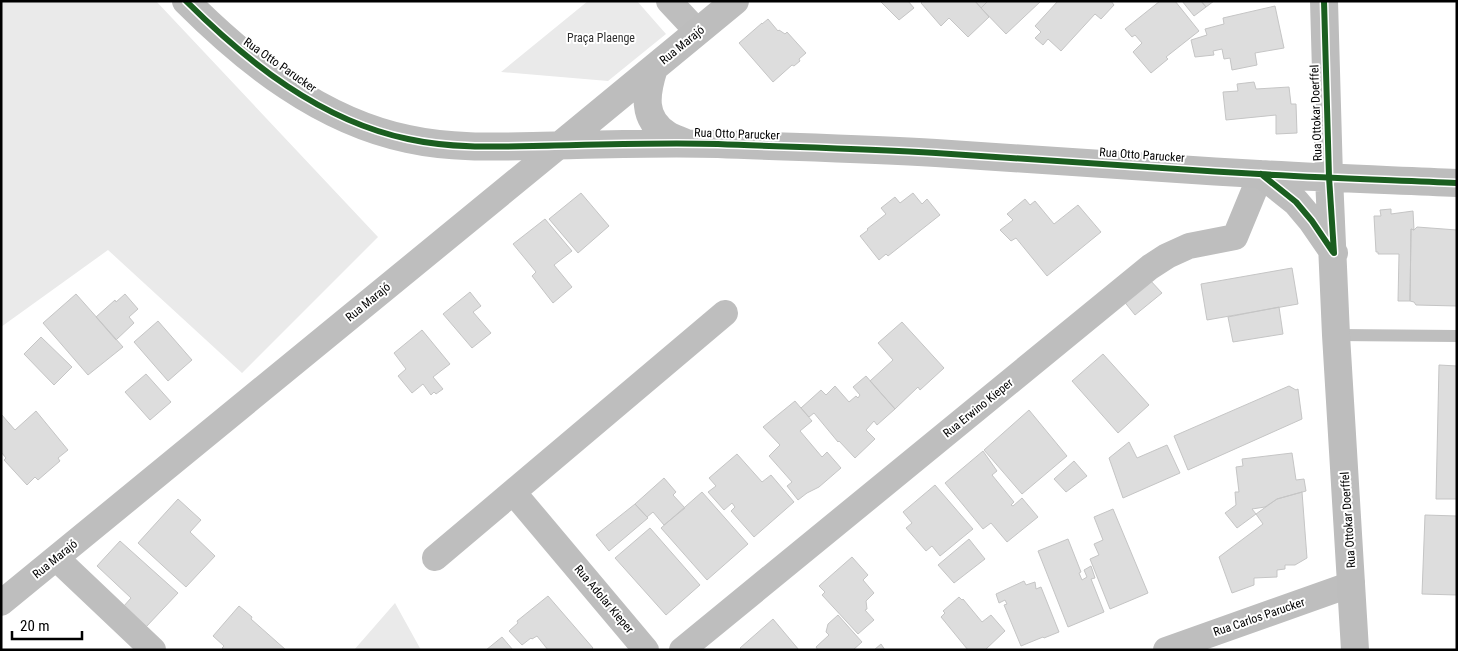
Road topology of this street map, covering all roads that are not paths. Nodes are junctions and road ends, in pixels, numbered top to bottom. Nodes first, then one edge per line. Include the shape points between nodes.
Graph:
1 (186, 1) edge
2 (669, 1) edge
3 (735, 1) edge
4 (1324, 1) edge
5 (698, 32) junction
6 (654, 68) junction
7 (686, 143) junction
8 (559, 146) junction
9 (1261, 174) junction
10 (1329, 177) junction
11 (1457, 183) edge
12 (1334, 253) junction
13 (726, 313) dead end
14 (1336, 334) junction
15 (1457, 336) edge
16 (513, 492) junction
17 (56, 558) junction
18 (435, 558) dead end
19 (1352, 584) junction
20 (1, 603) edge
21 (153, 650) edge
22 (646, 650) edge
23 (682, 650) edge
24 (1166, 650) edge
25 (1355, 650) edge

1 - 8 main road, Rua Otto Parucker via 243,54 301,96 364,126 406,139 450,145
2 - 5 street
3 - 5 main road, Rua Marajó
4 - 10 main road, Rua Ottokar Doerffel
5 - 6 main road, Rua Marajó
6 - 7 main road via 647,104 650,116 667,135
6 - 8 main road, Rua Marajó
7 - 8 main road, Rua Otto Parucker
7 - 9 main road, Rua Otto Parucker via 933,153
8 - 17 street, Rua Marajó
9 - 10 main road, Rua Otto Parucker
9 - 12 main road via 1296,202
9 - 23 street, Rua Erwino Kieper via 1235,237 1189,246 1150,267
10 - 11 main road, Rua Otto Parucker
10 - 12 main road, Rua Ottokar Doerffel
12 - 14 main road, Rua Ottokar Doerffel
13 - 16 street
14 - 15 lane
14 - 19 main road, Rua Ottokar Doerffel
16 - 18 street
16 - 22 street, Rua Adolar Kieper
17 - 20 street, Rua Marajó
17 - 21 street
19 - 24 street, Rua Carlos Parucker
19 - 25 main road, Rua Ottokar Doerffel

